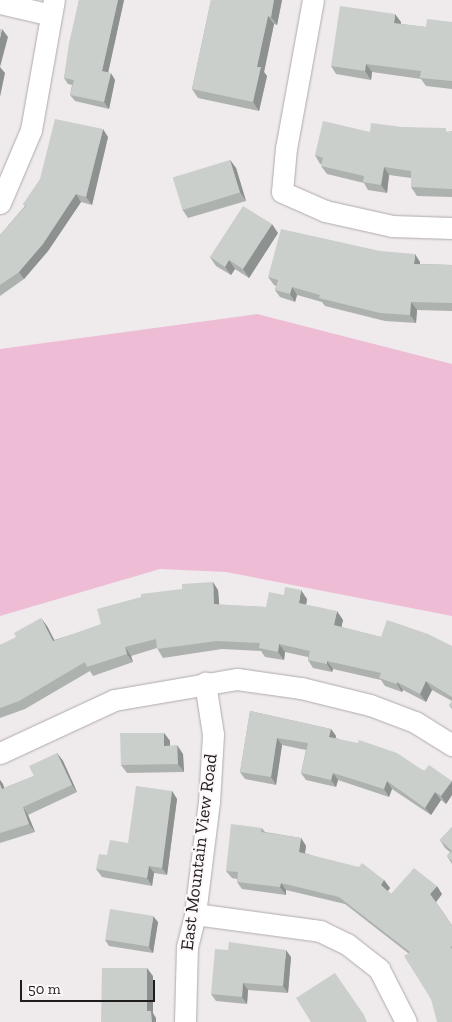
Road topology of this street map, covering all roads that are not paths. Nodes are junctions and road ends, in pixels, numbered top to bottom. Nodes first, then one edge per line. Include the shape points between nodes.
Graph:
1 (313, 0) edge
2 (0, 3) edge
3 (52, 7) edge
4 (0, 203) edge
5 (452, 228) edge
6 (205, 682) junction
7 (452, 745) edge
8 (0, 753) edge
9 (195, 914) junction
10 (185, 1022) edge
11 (406, 1022) edge

1 - 5 street via 286,148 282,192 325,211 392,226
2 - 3 street
3 - 4 street via 31,130
6 - 7 street via 237,679 301,688 370,705 415,722
6 - 8 street via 114,700
6 - 9 street, East Mountain View Road via 213,734 209,802
9 - 10 street, East Mountain View Road via 187,947
9 - 11 street via 320,931 347,944 379,969

